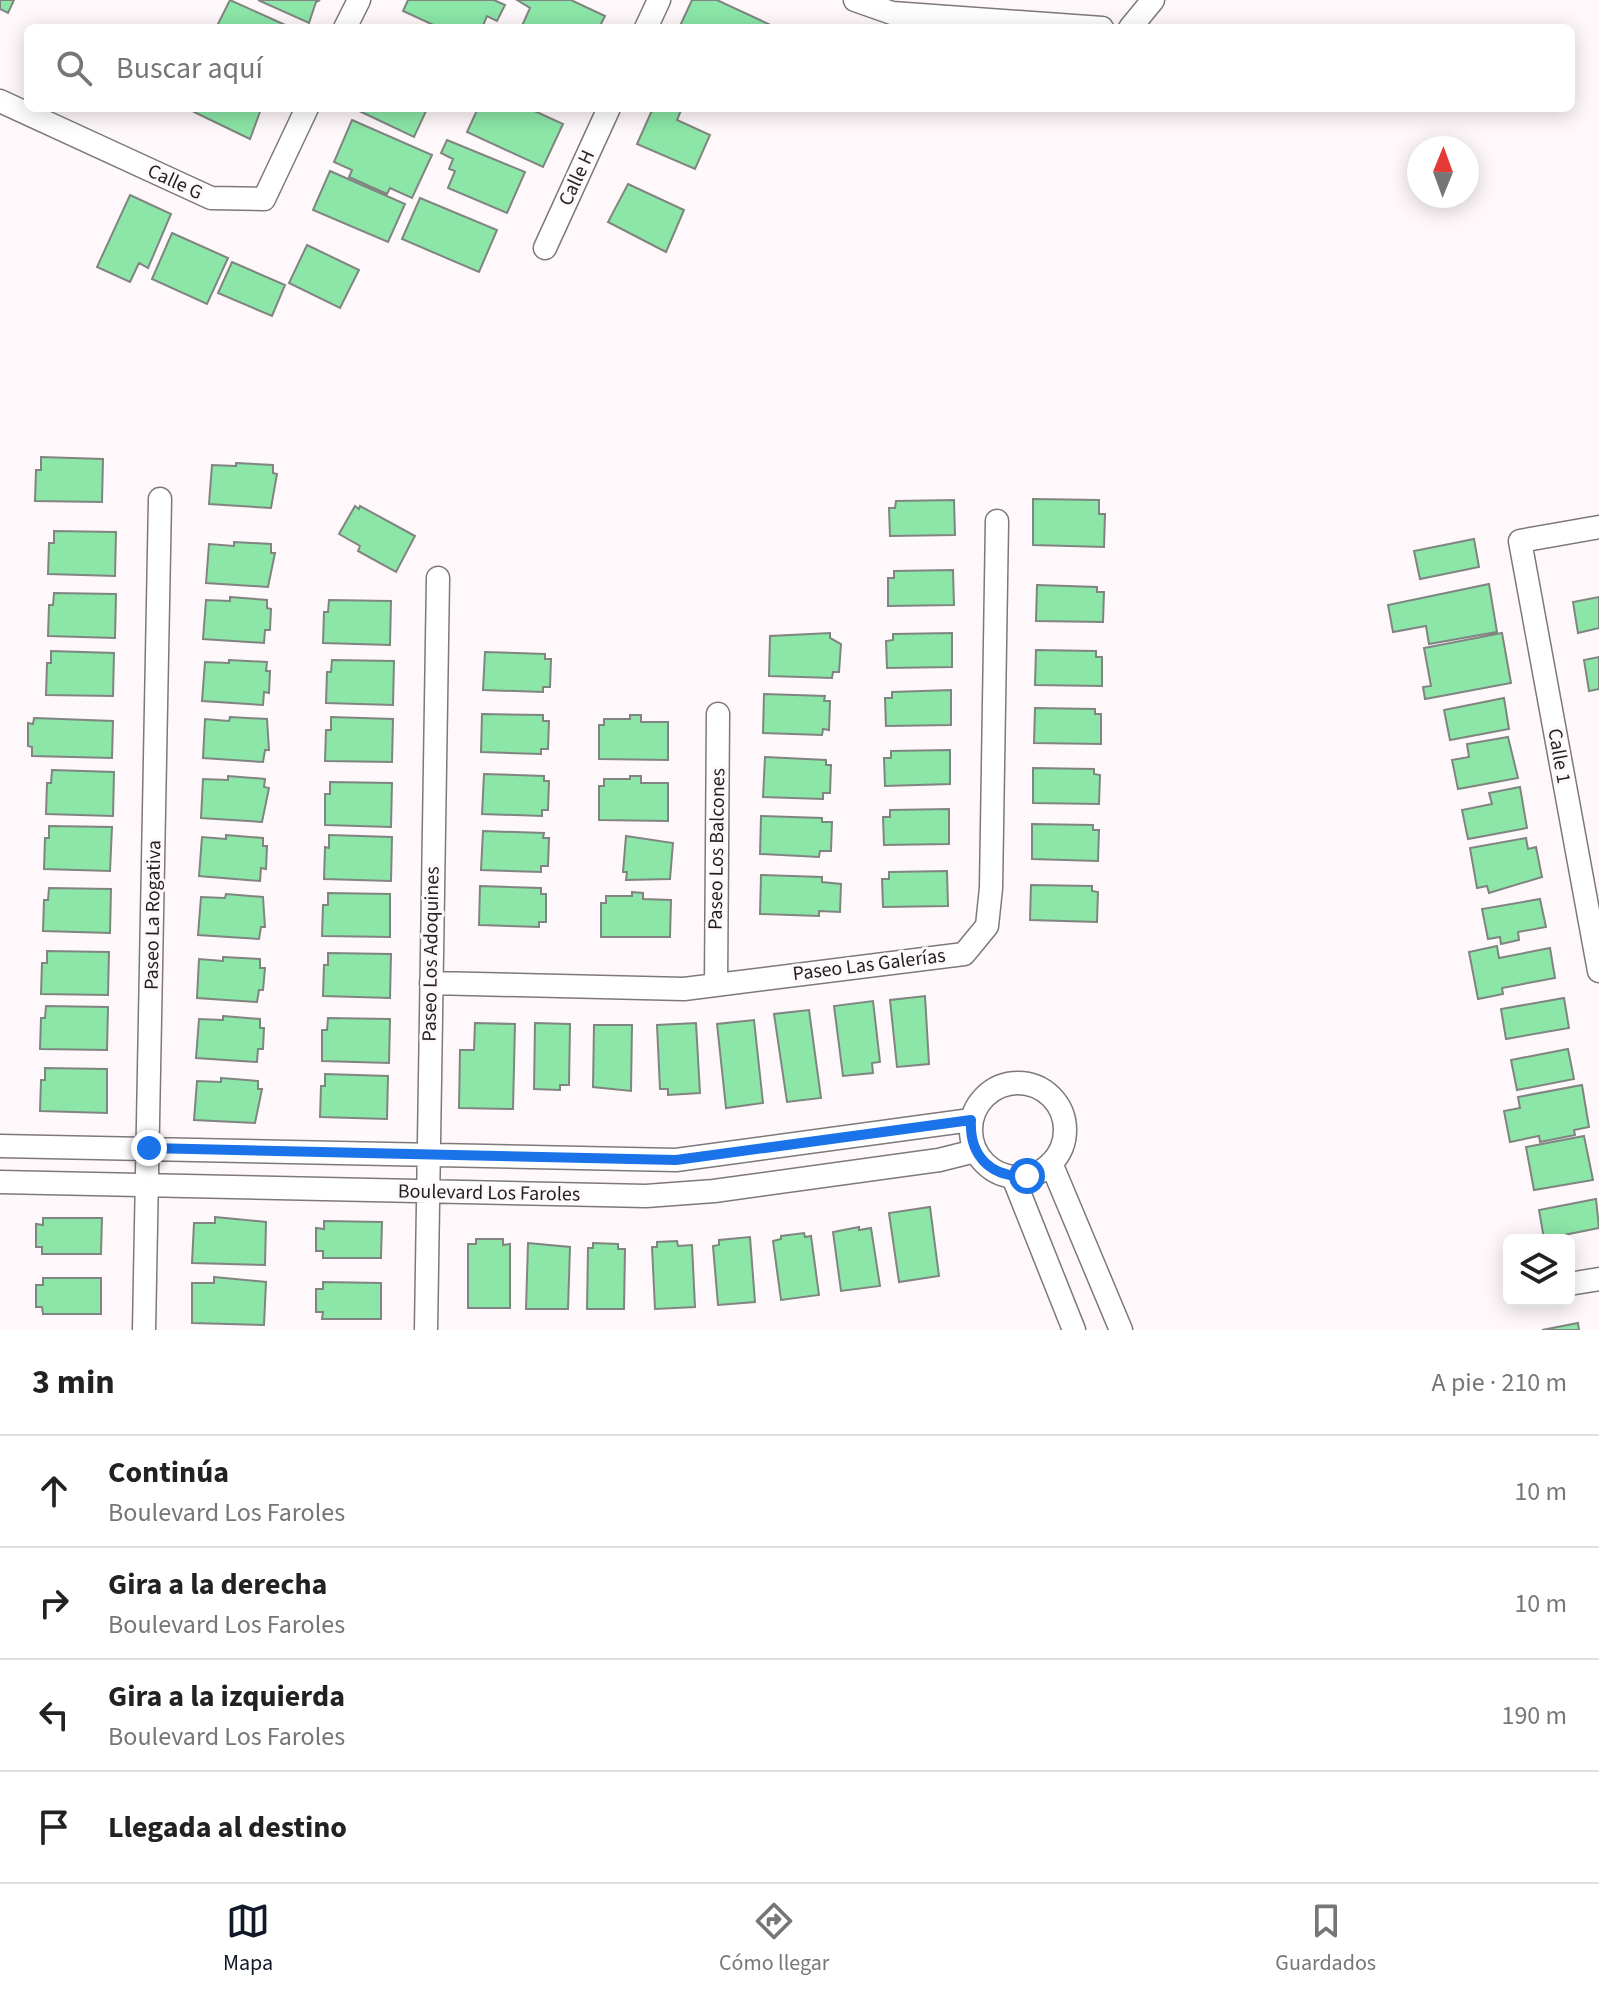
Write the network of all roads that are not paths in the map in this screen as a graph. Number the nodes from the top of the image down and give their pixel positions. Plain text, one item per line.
1 (359, 0) edge
2 (659, 0) edge
3 (855, 0) edge
4 (1153, 0) edge
5 (347, 24) edge
6 (648, 24) edge
7 (1046, 24) edge
8 (1133, 24) edge
9 (0, 101) edge
10 (305, 112) edge
11 (607, 112) edge
12 (545, 248) dead end
13 (160, 499) dead end
14 (997, 521) dead end
15 (1599, 527) edge
16 (438, 578) dead end
17 (718, 714) dead end
18 (1599, 971) edge
19 (431, 983) junction
20 (716, 984) junction
21 (971, 1120) junction
22 (0, 1146) edge
23 (149, 1148) junction
24 (975, 1151) junction
25 (427, 1155) junction
26 (1051, 1163) junction
27 (1013, 1177) junction
28 (0, 1182) edge
29 (146, 1185) junction
30 (428, 1191) junction
31 (1599, 1279) edge
32 (1575, 1283) edge
33 (144, 1330) edge
34 (426, 1330) edge
35 (1074, 1330) edge
36 (1121, 1330) edge

1 - 5 street
2 - 6 street
3 - 7 street
4 - 8 street
9 - 10 street, Calle G
11 - 12 street, Calle H
13 - 23 street, Paseo La Rogativa
14 - 20 street, Paseo Las Galerías
15 - 18 street, Calle 1
16 - 19 street, Paseo Los Adoquines
17 - 20 street, Paseo Los Balcones
19 - 20 street, Paseo Las Galerías
19 - 25 street, Paseo Los Adoquines
21 - 24 street
21 - 25 street, Boulevard Los Faroles
21 - 26 street
22 - 23 street, Boulevard Los Faroles
23 - 25 street, Boulevard Los Faroles
23 - 29 street, Paseo La Rogativa
24 - 27 street
24 - 30 street, Boulevard Los Faroles
25 - 30 street, Paseo Los Adoquines
26 - 27 street
26 - 36 street
27 - 35 street
28 - 29 street, Boulevard Los Faroles
29 - 30 street, Boulevard Los Faroles
29 - 33 street, Paseo La Rogativa
30 - 34 street, Paseo Los Adoquines
31 - 32 street

